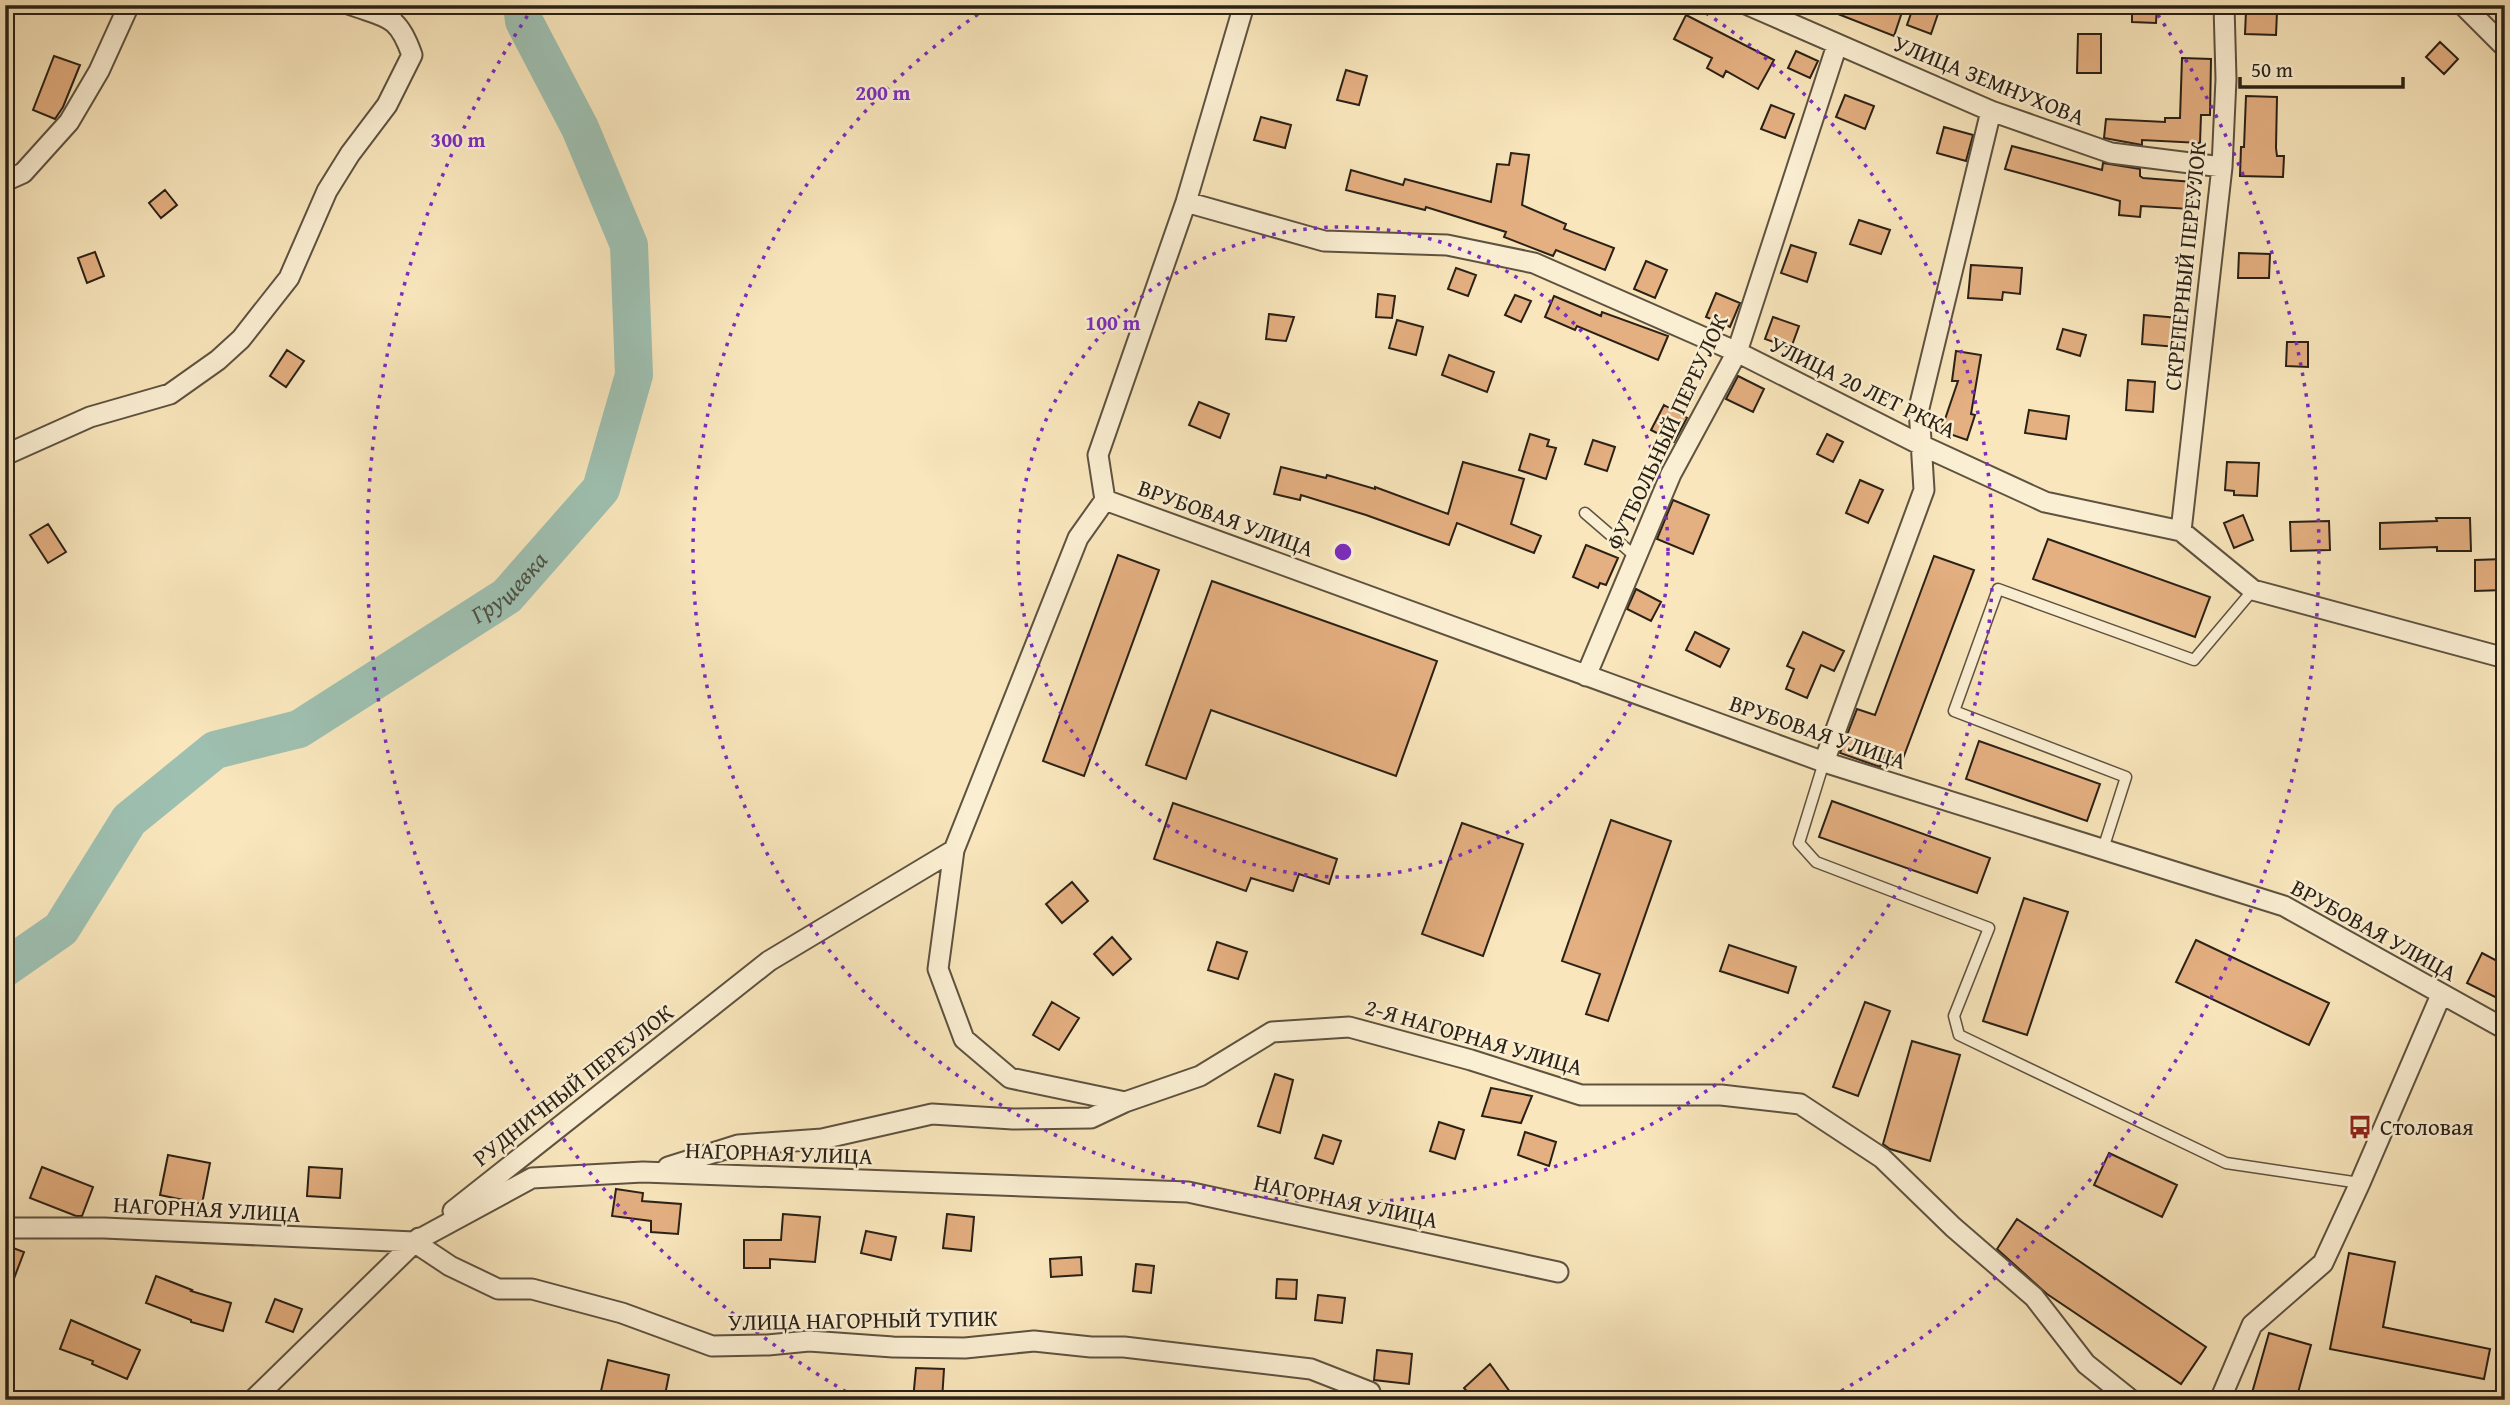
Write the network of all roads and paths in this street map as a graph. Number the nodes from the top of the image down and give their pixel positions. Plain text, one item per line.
1 (129, 5) edge
2 (351, 5) edge
3 (1244, 5) edge
4 (1748, 5) edge
5 (2224, 5) edge
6 (2463, 5) edge
7 (396, 13) edge
8 (1837, 45) junction
9 (2505, 47) edge
10 (1991, 111) junction
11 (2222, 167) junction
12 (5, 181) edge
13 (1186, 202) junction
14 (1737, 352) junction
15 (1923, 446) junction
16 (5, 455) edge
17 (1105, 499) junction
18 (1586, 513) dead end
19 (2181, 531) junction
20 (1636, 557) junction
21 (2253, 590) junction
22 (2505, 658) edge
23 (1586, 676) junction
24 (1824, 762) junction
25 (2103, 849) junction
26 (954, 850) junction
27 (2441, 995) junction
28 (2505, 1029) edge
29 (1125, 1102) junction
30 (643, 1172) junction
31 (2360, 1183) junction
32 (5, 1228) edge
33 (414, 1242) junction
34 (1558, 1272) dead end
35 (1370, 1392) dead end
36 (253, 1400) edge
37 (2131, 1400) edge
38 (2220, 1400) edge

1 - 12 street
2 - 7 street
3 - 13 street
4 - 8 street, УЛИЦА ЗЕМНУХОВА
5 - 11 street, СКРЕПЕРНЫЙ ПЕРЕУЛОК
6 - 9 street
7 - 16 street
8 - 10 street, УЛИЦА ЗЕМНУХОВА
8 - 14 street, ФУТБОЛЬНЫЙ ПЕРЕУЛОК
10 - 11 street, УЛИЦА ЗЕМНУХОВА
10 - 15 street
11 - 19 street, СКРЕПЕРНЫЙ ПЕРЕУЛОК
13 - 14 street, УЛИЦА 20 ЛЕТ РККА
13 - 17 street
14 - 15 street, УЛИЦА 20 ЛЕТ РККА
14 - 20 street, ФУТБОЛЬНЫЙ ПЕРЕУЛОК
15 - 19 street, УЛИЦА 20 ЛЕТ РККА
15 - 24 street
17 - 23 street, ВРУБОВАЯ УЛИЦА
17 - 26 street
18 - 20 lane
19 - 21 street, УЛИЦА 20 ЛЕТ РККА
20 - 23 street, ФУТБОЛЬНЫЙ ПЕРЕУЛОК
21 - 22 street, УЛИЦА 20 ЛЕТ РККА
21 - 25 lane
23 - 24 street, ВРУБОВАЯ УЛИЦА
24 - 25 street, ВРУБОВАЯ УЛИЦА
24 - 31 lane
25 - 27 street, ВРУБОВАЯ УЛИЦА
26 - 29 street
26 - 33 street, РУДНИЧНЫЙ ПЕРЕУЛОК
27 - 28 street, ВРУБОВАЯ УЛИЦА
27 - 31 street
29 - 30 street, 2-Я НАГОРНАЯ УЛИЦА
29 - 37 street, 2-Я НАГОРНАЯ УЛИЦА
30 - 33 street, НАГОРНАЯ УЛИЦА
30 - 34 street, НАГОРНАЯ УЛИЦА
31 - 38 street
32 - 33 street, НАГОРНАЯ УЛИЦА
33 - 35 street, УЛИЦА НАГОРНЫЙ ТУПИК
33 - 36 street, РУДНИЧНЫЙ ПЕРЕУЛОК

